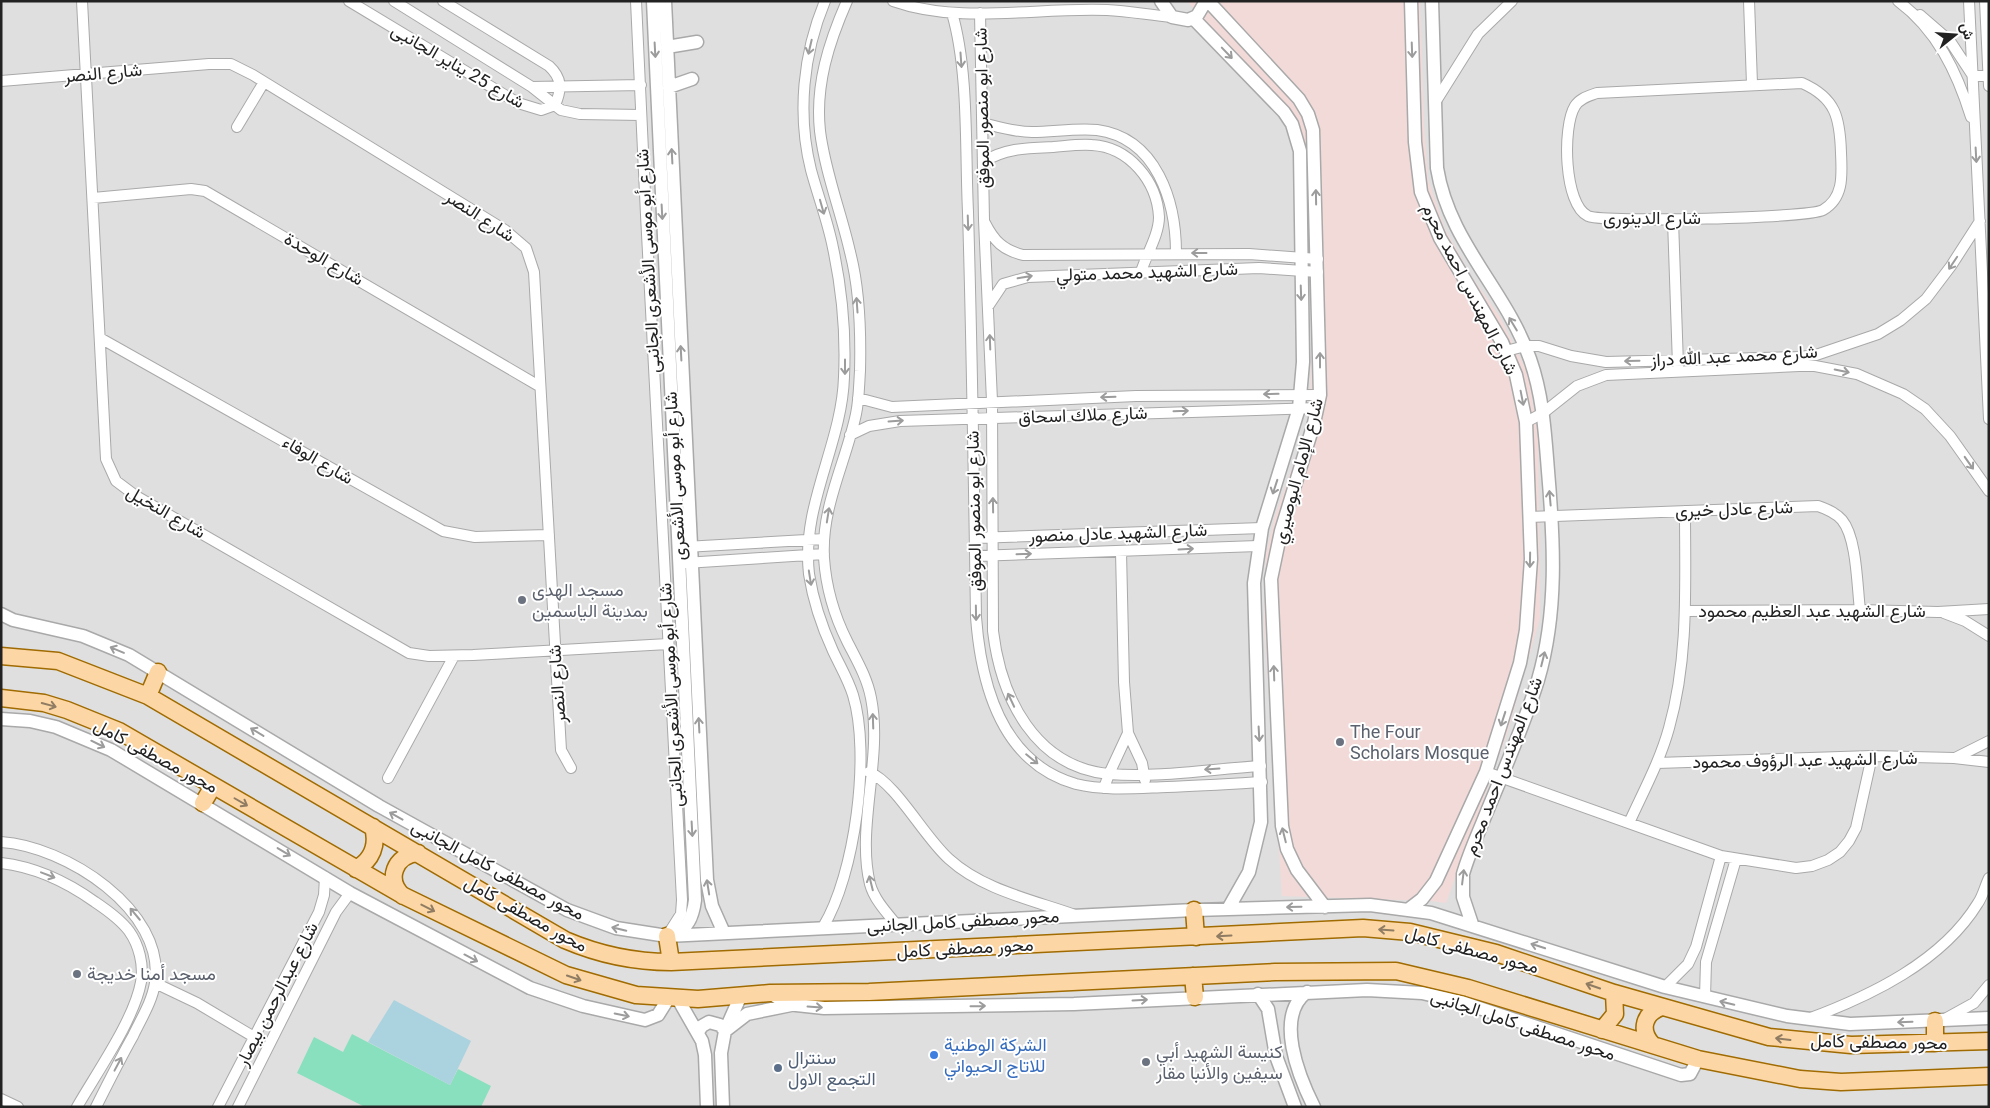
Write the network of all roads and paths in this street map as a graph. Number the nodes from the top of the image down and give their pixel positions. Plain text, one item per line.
1 (82, 1) edge
2 (349, 1) edge
3 (394, 1) edge
4 (443, 1) edge
5 (636, 1) edge
6 (653, 1) edge
7 (665, 1) edge
8 (825, 1) edge
9 (846, 1) edge
10 (892, 1) edge
11 (1162, 1) edge
12 (1207, 1) edge
13 (1411, 1) edge
14 (1432, 1) edge
15 (1512, 1) edge
16 (1749, 1) edge
17 (1969, 1) edge
18 (1985, 1) edge
19 (1902, 4) edge
20 (952, 13) junction
21 (980, 13) junction
22 (1172, 17) junction
23 (1193, 18) junction
24 (697, 42) dead end
25 (667, 47) junction
26 (86, 74) junction
27 (1973, 76) junction
28 (1988, 76) edge
29 (692, 79) dead end
30 (1, 81) edge
31 (264, 82) junction
32 (1752, 84) junction
33 (641, 85) junction
34 (561, 86) junction
35 (1989, 86) edge
36 (532, 87) junction
37 (669, 87) junction
38 (1436, 101) junction
39 (554, 105) junction
40 (641, 115) junction
41 (983, 123) junction
42 (237, 127) dead end
43 (1975, 128) junction
44 (982, 141) junction
45 (965, 142) junction
46 (983, 162) junction
47 (93, 198) junction
48 (984, 220) junction
49 (1673, 220) junction
50 (1980, 222) junction
51 (1176, 253) junction
52 (1146, 254) junction
53 (1301, 257) junction
54 (1318, 266) junction
55 (1300, 271) junction
56 (1141, 272) junction
57 (987, 274) junction
58 (970, 275) junction
59 (1986, 301) edge
60 (989, 305) junction
61 (100, 338) junction
62 (1524, 346) junction
63 (1506, 351) junction
64 (1799, 361) junction
65 (1606, 362) junction
66 (1678, 366) junction
67 (1606, 375) junction
68 (539, 386) junction
69 (1301, 394) junction
70 (1320, 395) junction
71 (858, 398) junction
72 (992, 401) junction
73 (972, 402) junction
74 (1299, 408) junction
75 (1318, 408) junction
76 (1543, 413) junction
77 (992, 418) junction
78 (1989, 418) edge
79 (973, 419) junction
80 (1526, 422) junction
81 (850, 435) junction
82 (1989, 491) edge
83 (1685, 512) junction
84 (1529, 517) junction
85 (1552, 517) junction
86 (1262, 528) junction
87 (549, 535) junction
88 (994, 537) junction
89 (975, 538) junction
90 (824, 539) junction
91 (808, 541) junction
92 (1258, 546) junction
93 (678, 547) junction
94 (691, 547) junction
95 (1120, 552) junction
96 (824, 554) junction
97 (808, 555) junction
98 (975, 556) junction
99 (994, 556) junction
100 (692, 562) junction
101 (679, 563) junction
102 (1989, 608) edge
103 (1860, 610) junction
104 (1685, 612) junction
105 (1938, 612) junction
106 (1, 614) edge
107 (1989, 636) edge
108 (668, 644) junction
109 (554, 650) junction
110 (1, 656) edge
111 (454, 656) junction
112 (158, 672) junction
113 (148, 696) junction
114 (1, 698) edge
115 (1, 719) edge
116 (1128, 733) junction
117 (1989, 741) edge
118 (1872, 756) junction
119 (1954, 758) junction
120 (1989, 762) edge
121 (1657, 763) junction
122 (1261, 766) junction
123 (571, 768) dead end
124 (860, 768) junction
125 (1486, 772) junction
126 (873, 774) junction
127 (1108, 774) junction
128 (1145, 774) junction
129 (1502, 777) junction
130 (388, 778) dead end
131 (1262, 782) junction
132 (213, 786) junction
133 (1104, 788) junction
134 (1146, 788) junction
135 (202, 803) junction
136 (1280, 803) junction
137 (1262, 805) junction
138 (1629, 823) junction
139 (373, 827) junction
140 (1, 842) edge
141 (418, 854) junction
142 (1721, 856) junction
143 (1736, 859) junction
144 (1, 863) edge
145 (356, 869) junction
146 (325, 878) junction
147 (1989, 878) edge
148 (350, 893) junction
149 (404, 896) junction
150 (1325, 906) junction
151 (1228, 909) junction
152 (1409, 909) junction
153 (1194, 910) junction
154 (1076, 915) junction
155 (896, 924) junction
156 (1472, 924) junction
157 (823, 928) junction
158 (724, 933) junction
159 (667, 936) junction
160 (1196, 937) junction
161 (671, 962) junction
162 (1193, 976) junction
163 (155, 983) junction
164 (1989, 985) edge
165 (1665, 987) junction
166 (1307, 992) junction
167 (770, 993) junction
168 (1614, 993) junction
169 (1258, 994) junction
170 (741, 995) junction
171 (1195, 997) junction
172 (1704, 997) junction
173 (673, 999) junction
174 (791, 1004) junction
175 (1662, 1007) junction
176 (131, 1009) junction
177 (144, 1014) junction
178 (1989, 1018) edge
179 (1290, 1019) junction
180 (1806, 1019) junction
181 (1939, 1020) junction
182 (1271, 1022) junction
183 (1602, 1030) junction
184 (725, 1031) junction
185 (698, 1032) junction
186 (254, 1037) junction
187 (1989, 1041) edge
188 (1935, 1043) junction
189 (1652, 1044) junction
190 (1698, 1059) junction
191 (1989, 1076) edge
192 (1, 1099) edge
193 (18, 1107) edge
194 (77, 1107) edge
195 (96, 1107) edge
196 (218, 1107) edge
197 (238, 1107) edge
198 (707, 1107) edge
199 (724, 1107) edge
200 (1295, 1107) edge
201 (1314, 1107) edge

1 - 26 street, شارع النخيل
2 - 39 street, شارع 25 يناير الجانبى
3 - 36 street
4 - 34 street
5 - 33 street, شارع أبو موسى الأشعرى الجانبى
6 -> 93 street, شارع أبو موسى الأشعرى
7 - 25 street, شارع أبو موسى الأشعرى
8 -> 91 street
71 -> 9 street
10 - 20 street
11 - 22 street
12 - 23 street
54 -> 12 street, شارع الإمام البوصيري
13 -> 63 street, شارع المهندس احمد محرم
14 - 38 street, شارع المهندس احمد محرم
15 - 38 street
16 - 32 street
17 - 27 street
18 - 28 street
19 - 27 street
19 - 43 street
20 - 21 street
20 -> 45 street, شارع ابو منصور الموفق
21 - 22 street
21 - 41 street, شارع ابو منصور الموفق
22 - 23 street
23 -> 53 street, شارع الإمام البوصيري
24 - 25 street
25 - 37 street, شارع أبو موسى الأشعرى
26 - 30 street, شارع النصر
26 - 31 street, شارع النصر
26 - 47 street, شارع النخيل
27 - 28 street
27 - 43 street
28 - 35 street
29 - 37 street
31 - 42 street
31 - 68 street, شارع النصر
32 - 49 street, شارع الدينورى
32 - 49 street, شارع الدينورى
33 - 34 street
33 - 40 street, شارع أبو موسى الأشعرى الجانبى
34 - 36 street
34 - 39 street
36 - 39 street
94 -> 37 street, شارع أبو موسى الأشعرى
62 -> 38 street, شارع المهندس احمد محرم
39 - 40 street
40 - 108 street, شارع أبو موسى الأشعرى الجانبى
41 - 44 street, شارع ابو منصور الموفق
41 - 51 street
43 -> 50 street
44 - 45 street
44 - 46 street, شارع ابو منصور الموفق
45 -> 58 street, شارع ابو منصور الموفق
46 - 48 street, شارع ابو منصور الموفق
46 - 52 street
47 - 61 street, شارع النخيل
47 - 68 street, شارع الوحدة
48 - 52 street, شارع الشهيد محمد متولي
48 - 57 street, شارع ابو منصور الموفق
49 - 66 street
50 - 59 street
50 -> 64 street, شارع محمد عبد الله دراز
51 - 52 street, شارع الشهيد محمد متولي
53 -> 51 street, شارع الشهيد محمد متولي
52 - 56 street
53 - 54 street, شارع الشهيد محمد متولي
53 - 55 street, شارع الإمام البوصيري
54 - 55 street, شارع الشهيد محمد متولي
70 -> 54 street, شارع الإمام البوصيري
55 - 56 street, شارع الشهيد محمد متولي
55 -> 69 street, شارع الإمام البوصيري
60 -> 56 street, شارع الشهيد محمد متولي
57 - 58 street
57 - 60 street, شارع ابو منصور الموفق
58 - 73 street, شارع ابو منصور الموفق
59 - 78 street
72 -> 60 street, شارع ابو منصور الموفق
61 - 87 street, شارع الوفاء
61 - 111 street, شارع النخيل
62 - 63 street
62 - 65 street, شارع محمد عبد الله دراز
62 - 76 street, شارع المهندس احمد محرم
63 -> 80 street, شارع المهندس احمد محرم
64 - 66 street, شارع محمد عبد الله دراز
64 -> 82 street, شارع محمد عبد الله دراز
66 -> 65 street, شارع محمد عبد الله دراز
65 - 67 street
66 - 67 street, شارع محمد عبد الله دراز
67 - 76 street, شارع محمد عبد الله دراز
68 - 87 street, شارع النصر
69 - 70 street, شارع ملاك اسحاق
69 -> 72 street, شارع ملاك اسحاق
69 - 74 street, شارع الإمام البوصيري
70 - 75 street, شارع الإمام البوصيري
71 - 73 street, شارع ملاك اسحاق
71 - 81 street
72 - 73 street, شارع ملاك اسحاق
72 - 77 street, شارع ابو منصور الموفق
73 - 79 street, شارع ابو منصور الموفق
74 - 75 street, شارع ملاك اسحاق
77 -> 74 street, شارع ملاك اسحاق
74 -> 86 street, شارع الإمام البوصيري
136 -> 75 street, شارع الإمام البوصيري
76 - 80 street, شارع محمد عبد الله دراز
85 -> 76 street, شارع المهندس احمد محرم
77 - 79 street, شارع ملاك اسحاق
88 -> 77 street, شارع ابو منصور الموفق
81 -> 79 street, شارع ملاك اسحاق
79 - 89 street, شارع ابو منصور الموفق
80 - 84 street, شارع المهندس احمد محرم
90 -> 81 street
83 - 85 street, شارع عادل خيرى
83 - 103 street, شارع عادل خيرى
83 - 104 street
84 - 85 street, شارع عادل خيرى
84 -> 125 street, شارع المهندس احمد محرم
129 -> 85 street, شارع المهندس احمد محرم
86 - 88 street, شارع الشهيد عادل منصور
86 - 92 street, شارع الإمام البوصيري
87 - 109 street, شارع النصر
88 - 89 street, شارع الشهيد عادل منصور
88 - 99 street, شارع ابو منصور الموفق
89 - 98 street, شارع ابو منصور الموفق
90 - 91 street
90 - 96 street
91 - 94 street
91 - 97 street
95 -> 92 street, شارع الشهيد عادل منصور
92 -> 122 street, شارع الإمام البوصيري
93 - 94 street
93 - 101 street, شارع أبو موسى الأشعرى
94 - 100 street, شارع أبو موسى الأشعرى
99 -> 95 street, شارع الشهيد عادل منصور
95 - 116 street
96 - 97 street
126 -> 96 street
97 - 100 street
97 -> 124 street
98 - 99 street, شارع الشهيد عادل منصور
98 -> 133 street, شارع ابو منصور الموفق
127 -> 99 street, شارع ابو منصور الموفق
100 - 101 street
158 -> 100 street, شارع أبو موسى الأشعرى
101 -> 159 street, شارع أبو موسى الأشعرى
102 - 105 street, شارع الشهيد عبد العظيم محمود
103 - 104 street, شارع الشهيد عبد العظيم محمود
103 - 105 street, شارع الشهيد عبد العظيم محمود
104 - 121 street
105 - 107 street, شارع الشهيد عبد العظيم محمود
112 -> 106 street, محور مصطفى كامل الجانبى
108 - 109 street, شارع النخيل
108 - 159 street, شارع أبو موسى الأشعرى الجانبى
109 - 111 street, شارع النخيل
109 - 123 street, شارع النصر
110 - 113 main road, محور مصطفى كامل
111 - 130 street
112 - 113 main road
159 -> 112 street, محور مصطفى كامل الجانبى
113 - 139 main road, محور مصطفى كامل
114 -> 132 main road, محور مصطفى كامل
115 -> 135 street
116 - 127 street
116 - 128 street
117 - 119 street, شارع الشهيد عبد الرؤوف محمود
118 - 119 street, شارع الشهيد عبد الرؤوف محمود
118 - 121 street, شارع الشهيد عبد الرؤوف محمود
118 - 143 street
119 - 120 street, شارع الشهيد عبد الرؤوف محمود
121 - 138 street
122 -> 128 street, شارع ابو منصور الموفق
122 - 131 street, شارع الإمام البوصيري
124 - 126 street
124 - 157 street
125 - 129 street
125 - 152 street, شارع المهندس احمد محرم
126 - 154 street
155 -> 126 street
127 - 128 street, شارع ابو منصور الموفق
127 - 133 street
128 - 134 street
129 - 138 street
156 -> 129 street, شارع المهندس احمد محرم
131 - 134 street, شارع ابو منصور الموفق
131 - 137 street, شارع الإمام البوصيري
132 - 135 main road
132 -> 145 main road, محور مصطفى كامل
133 - 134 street, شارع ابو منصور الموفق
135 -> 146 street
136 - 137 street
150 -> 136 street, شارع الإمام البوصيري
137 - 151 street, شارع الإمام البوصيري
138 - 142 street
139 - 141 main road, محور مصطفى كامل
139 - 145 main road
163 -> 140 street
141 - 149 main road
141 - 161 main road, محور مصطفى كامل
142 - 143 street
142 - 165 street
143 - 172 street
144 -> 176 street
145 - 149 main road, محور مصطفى كامل
146 - 148 street
146 - 186 street, شارع عبدالرحمن بيصار
147 - 180 street
148 -> 173 street
148 - 197 street, شارع عبدالرحمن بيصار
149 -> 173 main road, محور مصطفى كامل
150 -> 151 street, محور مصطفى كامل الجانبى
150 - 152 street, محور مصطفى كامل الجانبى
151 - 153 street, محور مصطفى كامل الجانبى
152 - 156 street, محور مصطفى كامل الجانبى
153 - 154 street, محور مصطفى كامل الجانبى
153 - 160 main road
154 - 155 street, محور مصطفى كامل الجانبى
155 - 157 street, محور مصطفى كامل الجانبى
165 -> 156 street, محور مصطفى كامل الجانبى
157 - 158 street, محور مصطفى كامل الجانبى
158 - 159 street, محور مصطفى كامل الجانبى
159 - 161 main road
160 - 161 main road, محور مصطفى كامل
168 -> 160 main road, محور مصطفى كامل
162 - 167 main road, محور مصطفى كامل
162 - 171 main road
162 - 183 main road, محور مصطفى كامل
163 - 177 street
163 - 186 street
164 - 181 street
165 - 172 street, محور مصطفى كامل الجانبى
166 - 169 street, محور مصطفى كامل الجانبى
166 - 179 street
166 - 190 street, محور مصطفى كامل الجانبى
167 - 170 main road, محور مصطفى كامل
167 - 174 street, محور مصطفى كامل الجانبى
168 - 175 main road, محور مصطفى كامل
168 - 183 main road
169 - 171 street, محور مصطفى كامل الجانبى
169 - 182 street
170 - 173 main road, محور مصطفى كامل
170 - 184 street
174 -> 171 street, محور مصطفى كامل الجانبى
180 -> 172 street, محور مصطفى كامل الجانبى
173 - 185 street
174 - 184 street
188 -> 175 main road, محور مصطفى كامل
175 - 189 main road
176 - 177 street
176 - 194 street
195 -> 177 street
178 - 181 street, محور مصطفى كامل الجانبى
179 - 182 street
179 - 201 street
181 -> 180 street, محور مصطفى كامل الجانبى
181 - 188 main road
182 - 200 street
183 - 189 main road, محور مصطفى كامل
184 - 185 street
184 - 199 street
185 - 198 street
186 - 196 street, شارع عبدالرحمن بيصار
187 - 188 main road, محور مصطفى كامل
189 - 190 main road, محور مصطفى كامل
190 - 191 main road, محور مصطفى كامل
192 - 193 street

